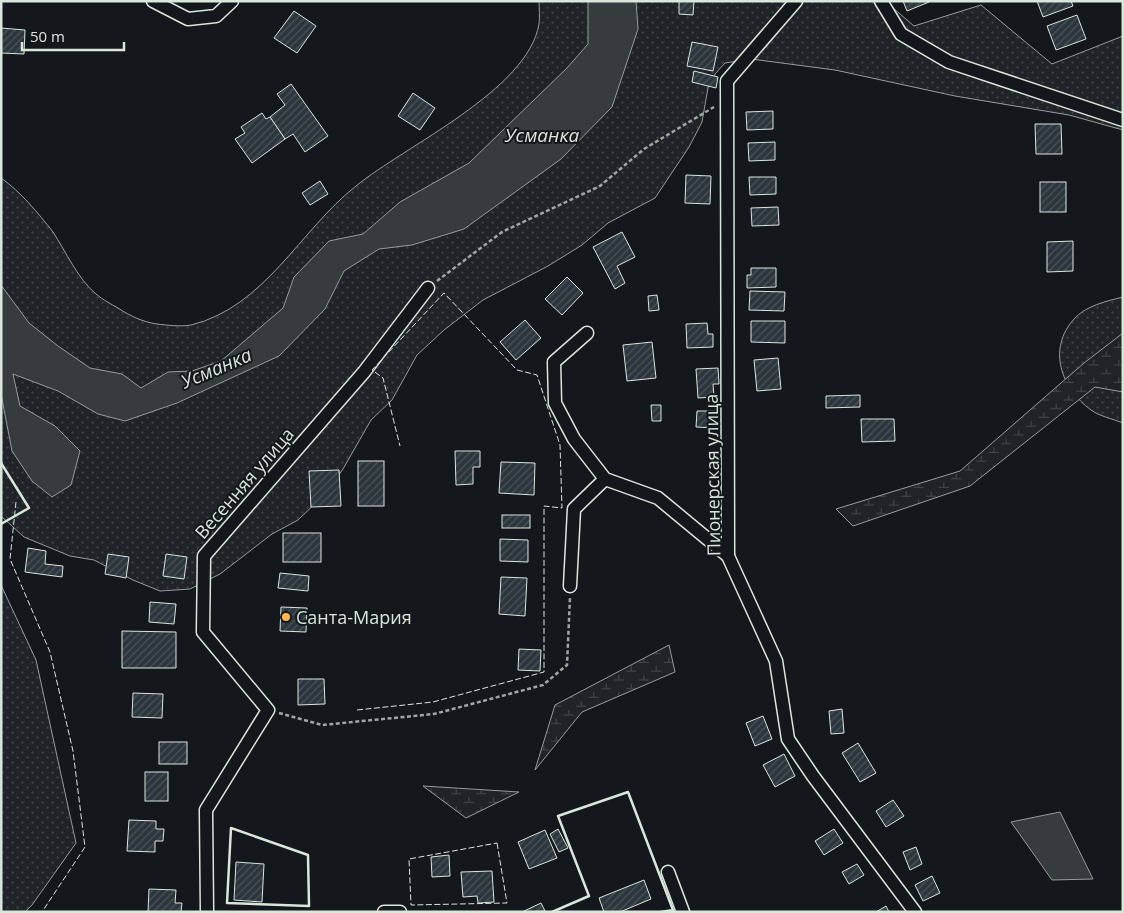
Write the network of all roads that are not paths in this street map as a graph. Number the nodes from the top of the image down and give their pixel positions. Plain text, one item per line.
1 (152, 1) edge
2 (232, 1) edge
3 (881, 1) edge
4 (794, 5) edge
5 (1123, 120) edge
6 (428, 288) road end
7 (587, 333) dead end
8 (605, 479) junction
9 (728, 556) junction
10 (570, 586) road end
11 (668, 872) dead end
12 (207, 912) edge
13 (384, 912) edge
14 (400, 912) edge
15 (683, 912) edge
16 (915, 912) edge

1 - 2 street
3 - 5 street
4 - 9 street, Пионерская улица
6 - 12 street, Весенняя улица
7 - 8 street
8 - 9 street
8 - 10 street
9 - 16 street, Пионерская улица
11 - 15 street
13 - 14 street

